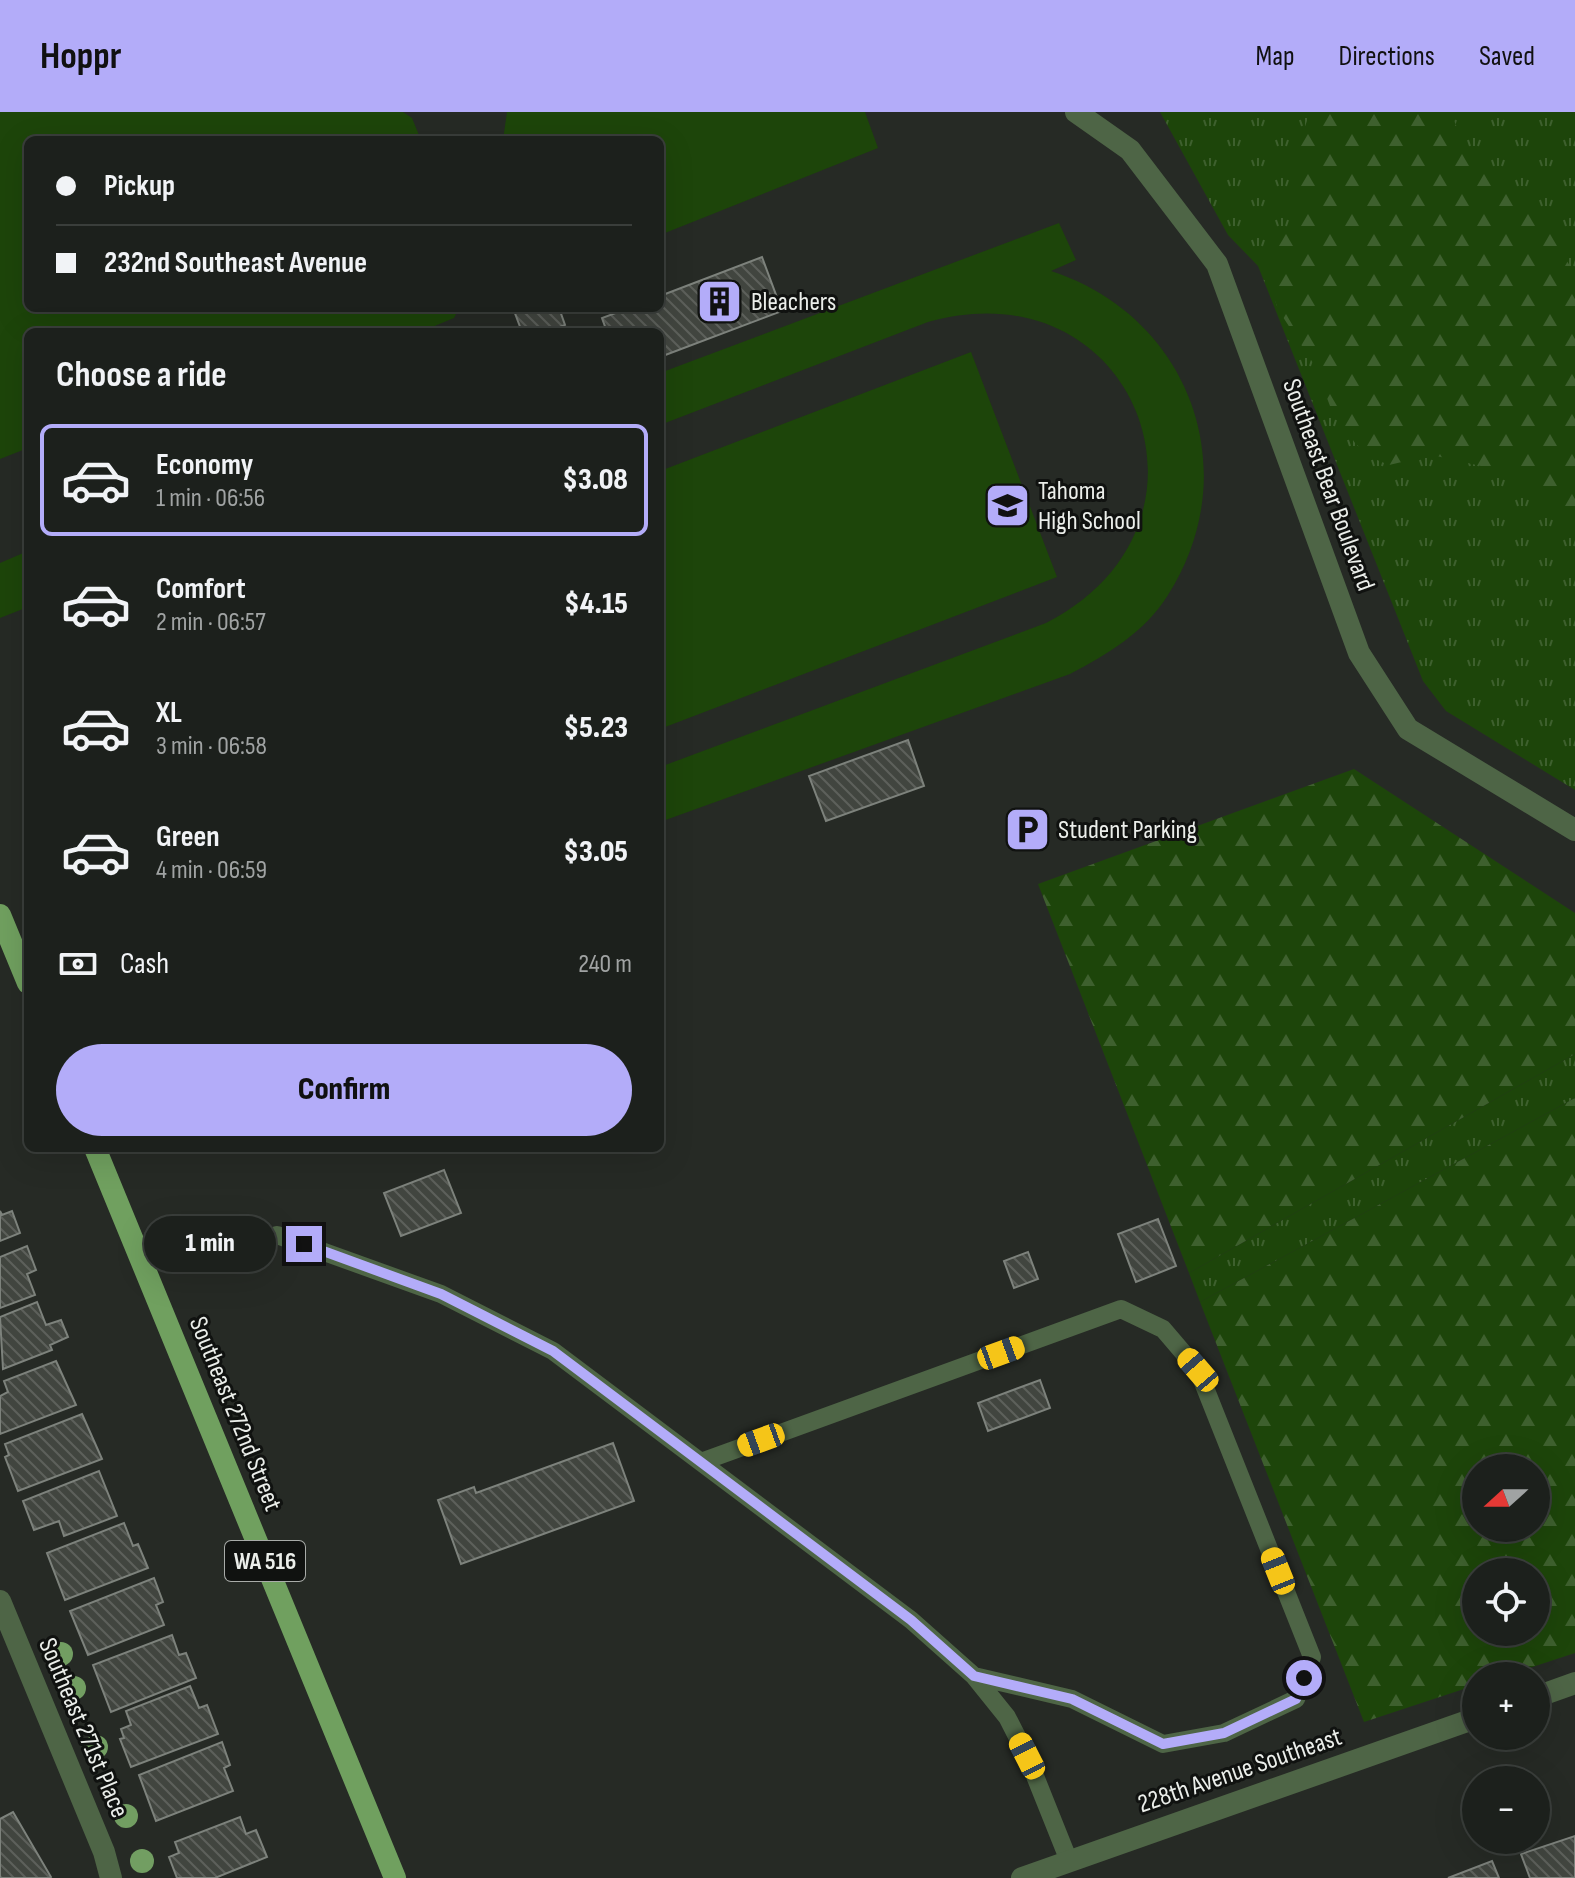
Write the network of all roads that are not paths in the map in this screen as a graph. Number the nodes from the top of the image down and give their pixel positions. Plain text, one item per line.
1 (1076, 112) edge
2 (1575, 830) edge
3 (0, 915) edge
4 (24, 973) edge
5 (97, 1152) edge
6 (277, 1235) dead end
7 (701, 1462) junction
8 (0, 1601) edge
9 (974, 1676) junction
10 (1575, 1683) edge
11 (1550, 1692) edge
12 (1462, 1723) edge
13 (1069, 1861) junction
14 (111, 1878) edge
15 (395, 1878) edge
16 (1022, 1878) edge

1 - 2 street, Southeast Bear Boulevard
3 - 4 main road
5 - 15 main road, Southeast 272nd Street / WA 516
6 - 7 lane
7 - 9 lane
7 - 9 lane
8 - 14 street, Southeast 271st Place
9 - 13 lane
10 - 11 street
12 - 13 street, 228th Avenue Southeast
13 - 16 street, 228th Avenue Southeast

